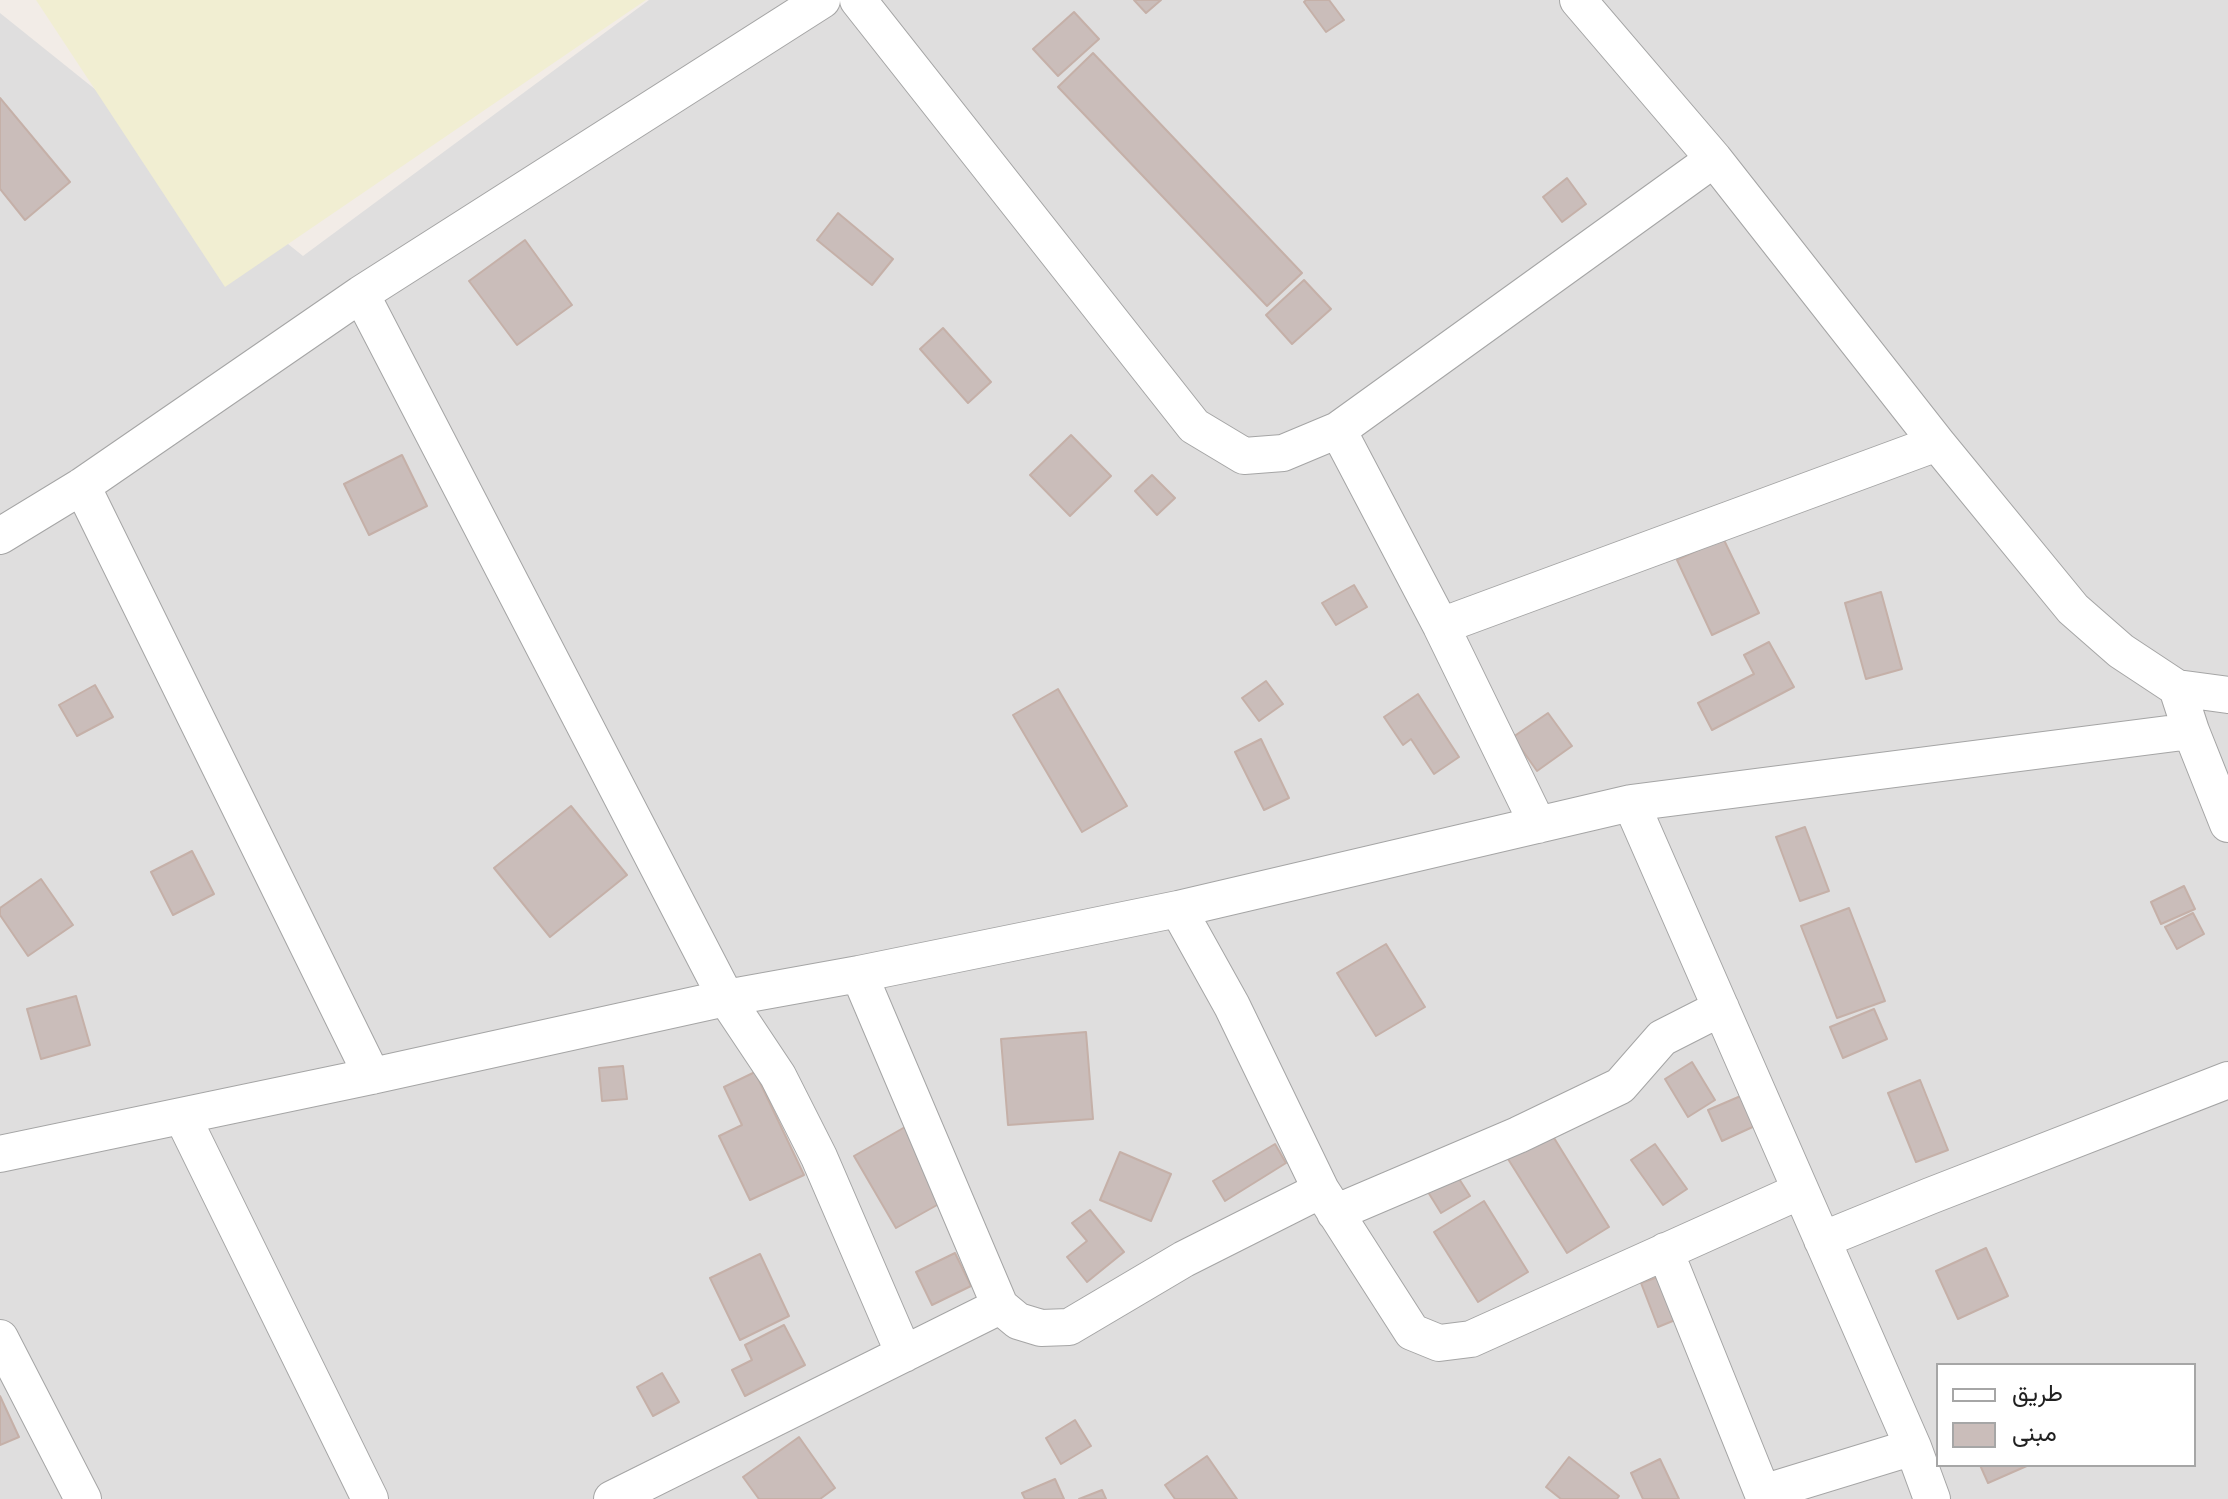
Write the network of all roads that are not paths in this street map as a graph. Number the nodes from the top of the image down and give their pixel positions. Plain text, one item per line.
1 (822, 0) edge
2 (858, 0) edge
3 (1578, 0) edge
4 (1714, 159) junction
5 (361, 294) junction
6 (1338, 430) junction
7 (1937, 443) junction
8 (82, 486) junction
9 (0, 536) edge
10 (1441, 626) junction
11 (2177, 688) junction
12 (2228, 695) edge
13 (2191, 731) junction
14 (1631, 803) junction
15 (2228, 824) edge
16 (1538, 825) junction
17 (1178, 909) junction
18 (859, 974) junction
19 (726, 998) junction
20 (1721, 1008) junction
21 (372, 1076) junction
22 (2228, 1080) edge
23 (182, 1116) junction
24 (0, 1154) edge
25 (1800, 1191) junction
26 (1328, 1201) junction
27 (1822, 1240) junction
28 (1665, 1251) junction
29 (1000, 1306) junction
30 (0, 1338) edge
31 (904, 1354) junction
32 (1913, 1447) junction
33 (1764, 1496) edge
34 (83, 1499) edge
35 (370, 1499) edge
36 (612, 1499) edge
37 (1932, 1499) edge

1 - 5 street
2 - 6 street
3 - 4 street
4 - 6 street
4 - 7 street
5 - 8 street
5 - 19 street
6 - 10 street
7 - 10 street
7 - 11 street
8 - 9 street
8 - 21 street
10 - 16 street
11 - 12 street
11 - 13 street
13 - 14 street
13 - 15 street
14 - 16 street
14 - 20 street
16 - 17 street
17 - 18 street
17 - 26 street
18 - 19 street
18 - 29 street
19 - 21 street
19 - 31 street
20 - 25 street
20 - 26 street
21 - 23 street
22 - 27 street
23 - 24 street
23 - 35 street
25 - 27 street
25 - 28 street
26 - 28 street
26 - 29 street
27 - 32 street
28 - 33 street
29 - 31 street
30 - 34 street
31 - 36 street
32 - 33 street
32 - 37 street

